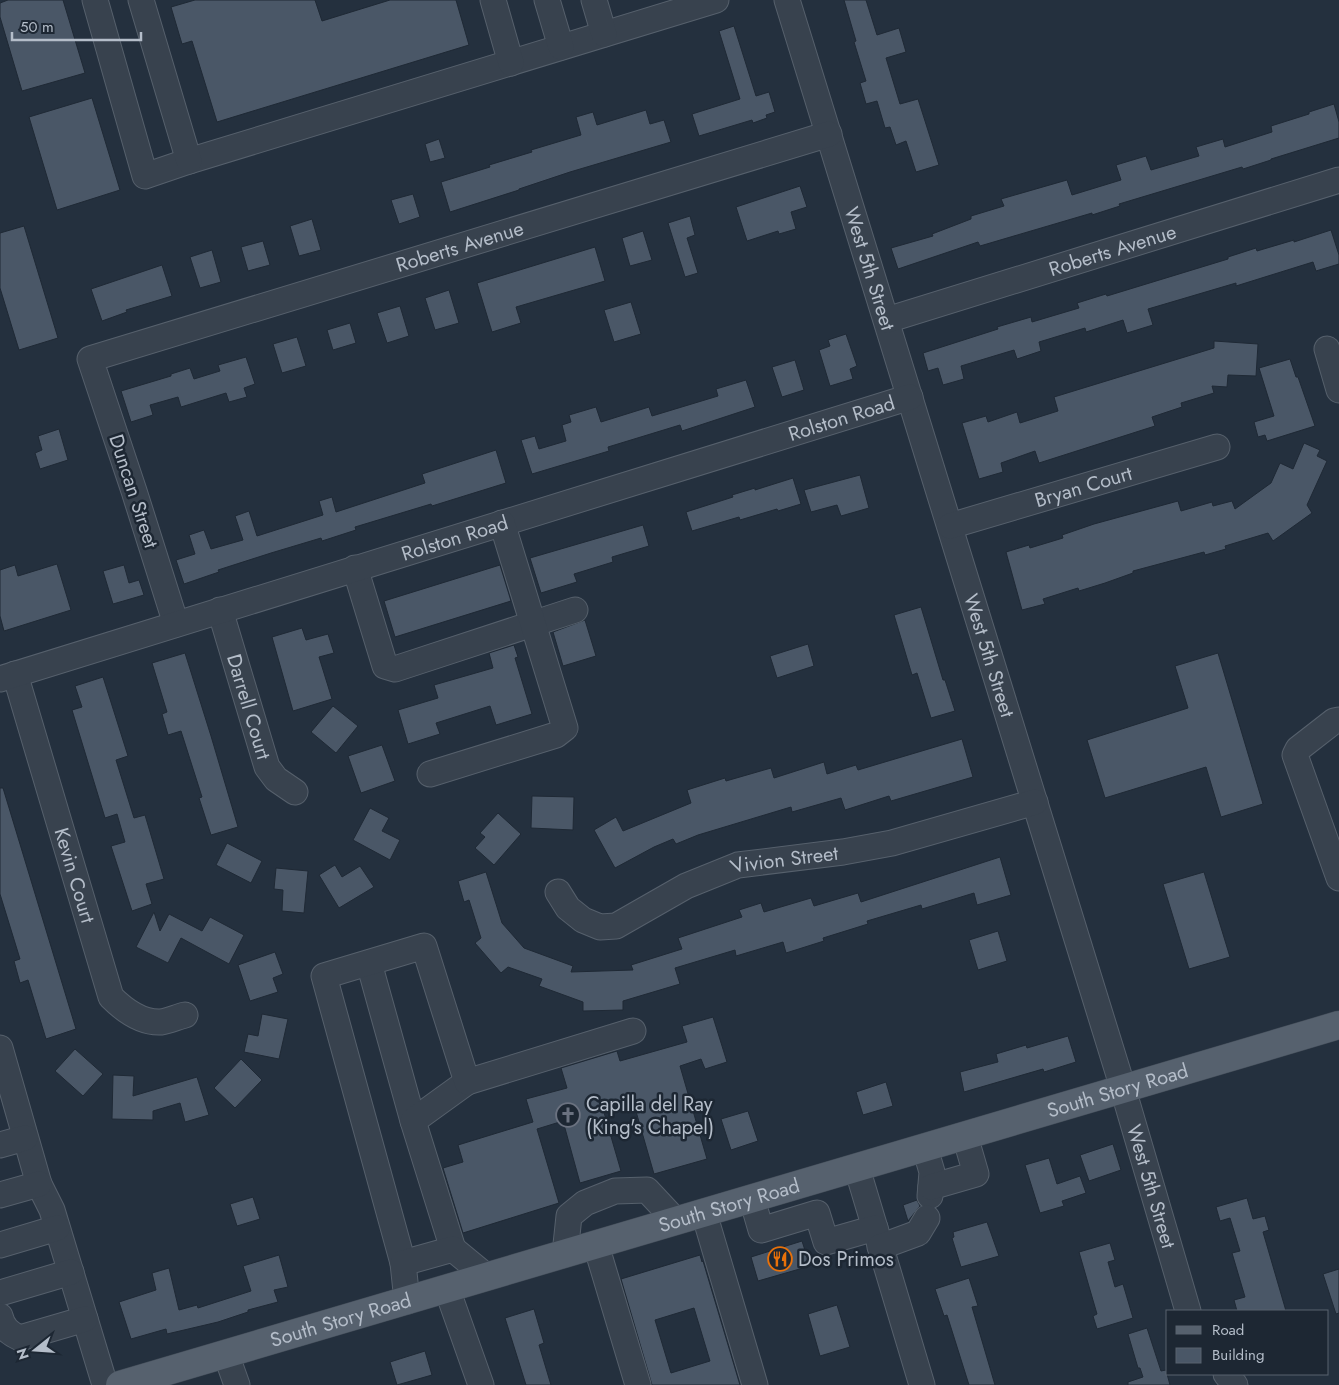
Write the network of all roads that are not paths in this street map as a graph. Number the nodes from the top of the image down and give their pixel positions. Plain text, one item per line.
1 (95, 0) edge
2 (141, 0) edge
3 (493, 0) edge
4 (547, 0) edge
5 (594, 0) edge
6 (716, 0) edge
7 (787, 0) edge
8 (604, 34) junction
9 (561, 47) junction
10 (511, 63) junction
11 (829, 134) junction
12 (189, 161) junction
13 (1339, 180) edge
14 (887, 320) junction
15 (1326, 349) dead end
16 (90, 359) joint
17 (1339, 390) edge
18 (910, 397) junction
19 (1217, 447) dead end
20 (502, 523) junction
21 (950, 526) junction
22 (356, 568) junction
23 (220, 610) junction
24 (575, 610) dead end
25 (176, 624) junction
26 (534, 624) junction
27 (7, 676) edge
28 (1339, 720) edge
29 (430, 774) dead end
30 (295, 792) dead end
31 (1035, 802) junction
32 (1339, 878) edge
33 (558, 892) dead end
34 (369, 963) junction
35 (185, 1015) dead end
36 (1339, 1025) edge
37 (633, 1031) dead end
38 (0, 1048) edge
39 (467, 1082) junction
40 (1124, 1090) junction
41 (7, 1097) edge
42 (413, 1121) junction
43 (965, 1136) junction
44 (25, 1138) junction
45 (0, 1146) edge
46 (925, 1148) junction
47 (857, 1168) junction
48 (809, 1182) junction
49 (39, 1184) junction
50 (0, 1195) edge
51 (752, 1199) junction
52 (929, 1200) junction
53 (704, 1213) junction
54 (817, 1213) junction
55 (676, 1221) junction
56 (57, 1228) junction
57 (877, 1237) junction
58 (0, 1245) edge
59 (596, 1245) junction
60 (453, 1249) junction
61 (564, 1254) junction
62 (403, 1263) junction
63 (71, 1272) junction
64 (487, 1277) junction
65 (447, 1289) junction
66 (0, 1293) edge
67 (407, 1301) junction
68 (1188, 1310) edge
69 (0, 1316) edge
70 (85, 1318) junction
71 (226, 1354) junction
72 (1227, 1375) edge
73 (105, 1385) edge
74 (120, 1385) edge
75 (237, 1385) edge
76 (481, 1385) edge
77 (638, 1385) edge
78 (755, 1385) edge
79 (922, 1385) edge
80 (1235, 1385) edge

1 - 12 street
2 - 12 street
3 - 10 street
4 - 9 street
5 - 8 street
6 - 8 street
7 - 11 street, West 5th Street
8 - 9 street
9 - 10 street
10 - 12 street
11 - 14 street, West 5th Street
11 - 16 street, Roberts Avenue
13 - 14 street, Roberts Avenue
14 - 18 street, West 5th Street
15 - 17 street
16 - 25 street, Duncan Street
18 - 20 street, Rolston Road
18 - 21 street, West 5th Street
19 - 21 street, Bryan Court
20 - 22 street, Rolston Road
20 - 26 street
21 - 31 street, West 5th Street
22 - 23 street, Rolston Road
22 - 26 street
23 - 25 street, Rolston Road
23 - 30 street, Darrell Court
24 - 26 street
25 - 27 street, Rolston Road
26 - 29 street
27 - 35 street, Kevin Court
28 - 32 street
31 - 33 street, Vivion Street
31 - 40 street, West 5th Street
34 - 39 street
34 - 42 street
34 - 62 street
36 - 40 main road, South Story Road
37 - 39 street
38 - 41 street
39 - 42 street
40 - 43 main road, South Story Road
40 - 68 street, West 5th Street
41 - 44 street
42 - 60 street
43 - 46 main road, South Story Road
43 - 52 street
44 - 45 street
44 - 49 street
46 - 47 main road, South Story Road
46 - 52 street
47 - 48 main road, South Story Road
47 - 57 street
48 - 51 main road, South Story Road
48 - 54 street
49 - 50 street
49 - 56 street
51 - 53 main road, South Story Road
51 - 54 street
52 - 57 street
53 - 55 main road, South Story Road
53 - 78 street
54 - 57 street
55 - 59 main road, South Story Road
55 - 61 street
56 - 58 street
56 - 63 street
57 - 79 street
59 - 61 main road, South Story Road
59 - 77 street
60 - 62 street
60 - 64 street
61 - 64 main road, South Story Road
62 - 67 street
63 - 66 street
63 - 70 street
64 - 65 main road, South Story Road
65 - 67 main road, South Story Road
65 - 76 street
67 - 71 main road, South Story Road
69 - 70 street
70 - 73 street
71 - 74 main road, South Story Road
71 - 75 street
72 - 80 street

